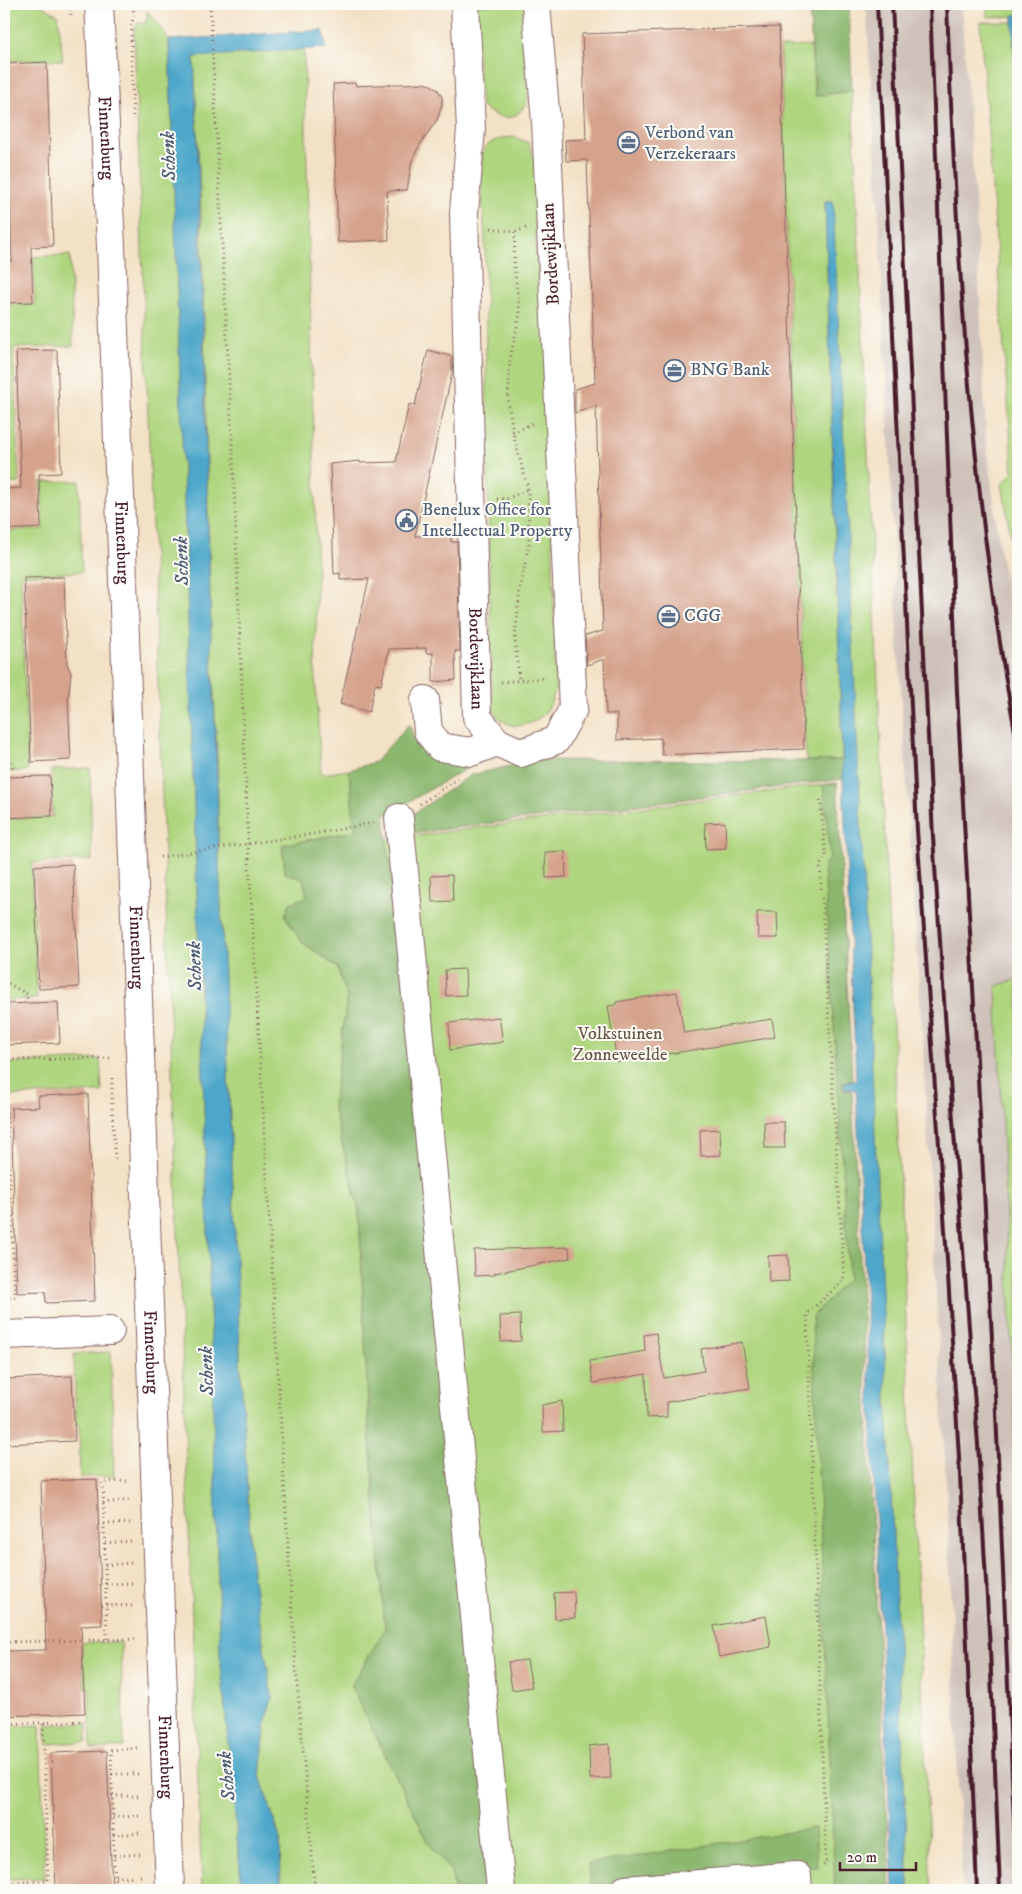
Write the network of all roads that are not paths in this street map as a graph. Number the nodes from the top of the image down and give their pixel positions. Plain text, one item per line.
1 (99, 4) edge
2 (465, 4) edge
3 (536, 4) edge
4 (425, 700) dead end
5 (497, 742) junction
6 (399, 818) dead end
7 (110, 1331) dead end
8 (4, 1335) edge
9 (797, 1883) edge
10 (735, 1886) edge
11 (170, 1890) edge
12 (501, 1890) edge
13 (625, 1890) edge

1 - 11 street, Finnenburg
2 - 5 street, Bordewijklaan
3 - 5 street, Bordewijklaan
4 - 5 street
6 - 12 street
7 - 8 street
9 - 10 street
10 - 13 street

